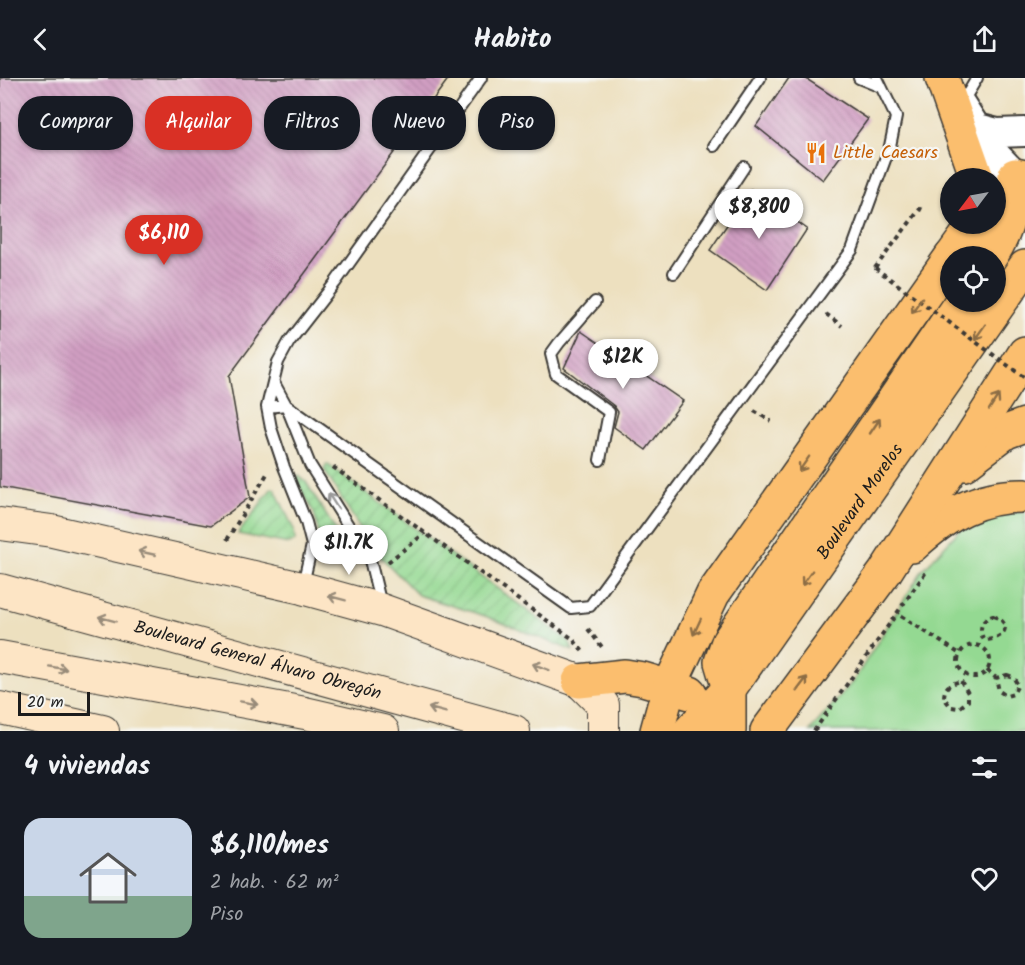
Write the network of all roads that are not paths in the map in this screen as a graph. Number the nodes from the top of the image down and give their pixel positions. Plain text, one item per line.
1 (481, 78) edge
2 (760, 78) edge
3 (859, 78) edge
4 (944, 78) edge
5 (977, 78) edge
6 (879, 82) edge
7 (968, 116) junction
8 (1025, 132) edge
9 (714, 146) dead end
10 (744, 167) dead end
11 (973, 168) edge
12 (1015, 178) edge
13 (991, 235) edge
14 (971, 246) edge
15 (674, 273) dead end
16 (940, 273) edge
17 (1023, 276) edge
18 (595, 302) dead end
19 (954, 312) edge
20 (1025, 353) edge
21 (274, 382) junction
22 (286, 405) junction
23 (267, 406) junction
24 (1025, 425) edge
25 (600, 460) dead end
26 (939, 488) junction
27 (1025, 496) edge
28 (0, 524) edge
29 (885, 572) junction
30 (302, 588) junction
31 (0, 590) edge
32 (382, 610) junction
33 (0, 657) edge
34 (582, 669) junction
35 (669, 687) junction
36 (729, 689) junction
37 (0, 708) edge
38 (103, 731) edge
39 (383, 731) edge
40 (514, 731) edge
41 (603, 731) edge
42 (657, 731) edge
43 (690, 731) edge
44 (729, 731) edge
45 (767, 731) edge

1 - 21 lane
2 - 9 lane
3 - 6 lane
4 - 7 street
4 - 11 main road
5 - 7 lane
6 - 22 lane
7 - 8 street
7 - 12 street
10 - 15 lane
12 - 13 main road
13 - 14 main road
13 - 17 main road
16 -> 35 main road
17 -> 36 main road, Boulevard Morelos
18 - 25 lane
36 -> 19 main road
26 -> 20 main road
21 - 22 lane
21 - 23 lane
22 - 23 lane
32 -> 22 lane
23 - 30 lane
24 - 26 main road
26 - 29 main road
27 - 29 main road
30 -> 28 main road
45 -> 29 main road
32 -> 30 main road
40 -> 31 main road, Boulevard General Álvaro Obregón
34 -> 32 main road
33 -> 39 main road, Boulevard General Álvaro Obregón
34 - 35 main road
34 - 41 main road
35 - 36 main road
35 - 42 main road
36 - 43 main road, Boulevard Morelos
36 - 44 main road
37 - 38 main road

